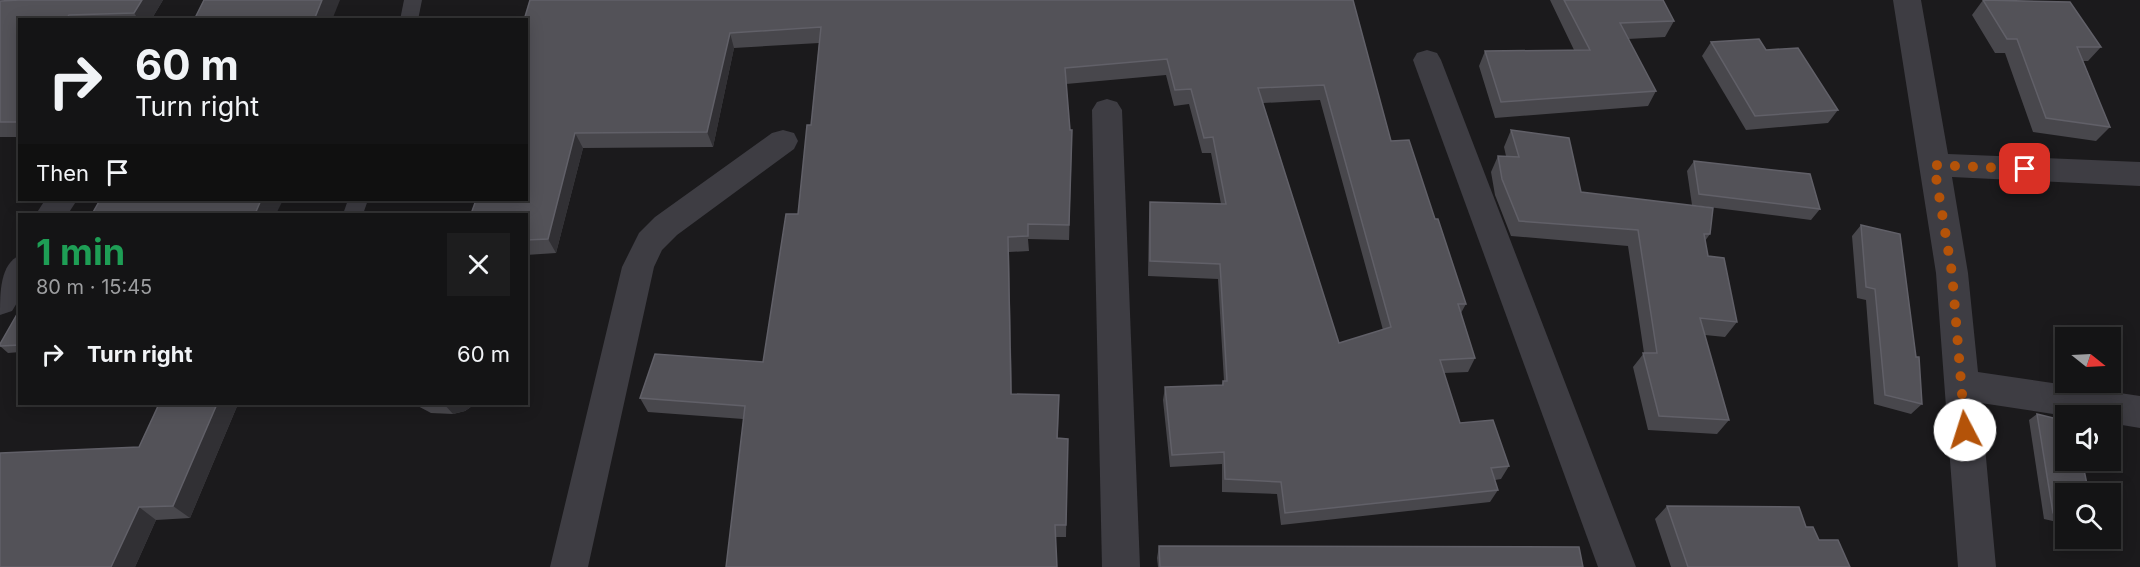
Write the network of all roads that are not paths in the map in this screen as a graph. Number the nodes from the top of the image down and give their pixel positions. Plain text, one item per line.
1 (413, 0) edge
2 (1908, 0) edge
3 (409, 18) edge
4 (1427, 60) dead end
5 (1107, 110) dead end
6 (783, 141) dead end
7 (1934, 165) junction
8 (2140, 174) edge
9 (18, 271) edge
10 (0, 300) edge
11 (1961, 385) junction
12 (2140, 412) edge
13 (569, 567) edge
14 (1121, 567) edge
15 (1617, 567) edge
16 (1977, 567) edge

1 - 3 lane
2 - 7 street
4 - 15 street
5 - 14 street
6 - 13 street
7 - 8 street
7 - 11 street
9 - 10 street
11 - 12 street
11 - 16 street

